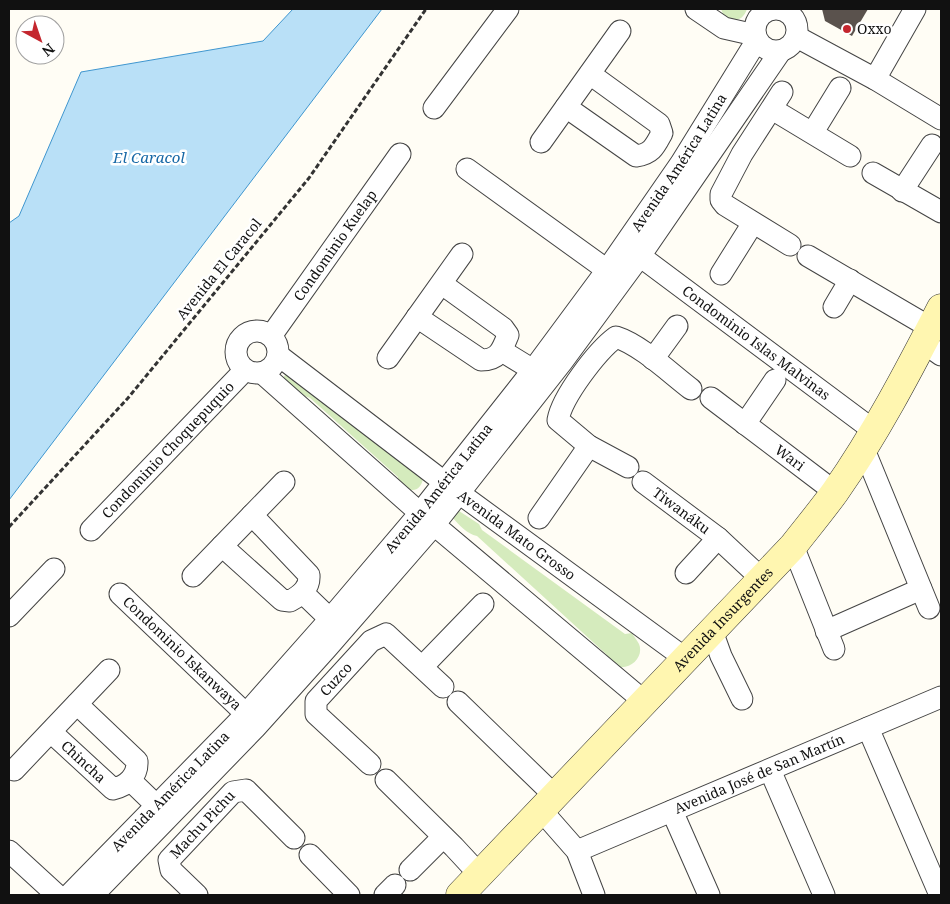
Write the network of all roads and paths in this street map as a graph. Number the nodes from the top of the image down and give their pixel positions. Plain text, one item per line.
1 (426, 9) edge
2 (508, 9) edge
3 (696, 9) edge
4 (915, 9) edge
5 (783, 15) edge
6 (620, 31) dead end
7 (756, 38) junction
8 (780, 52) junction
9 (590, 74) junction
10 (875, 79) junction
11 (840, 88) dead end
12 (434, 108) dead end
13 (566, 108) junction
14 (941, 119) edge
15 (813, 132) junction
16 (721, 138) junction
17 (541, 142) dead end
18 (656, 145) junction
19 (932, 145) dead end
20 (400, 154) dead end
21 (742, 154) junction
22 (850, 156) dead end
23 (681, 163) junction
24 (467, 169) dead end
25 (873, 173) dead end
26 (902, 191) junction
27 (941, 212) edge
28 (753, 223) junction
29 (790, 245) dead end
30 (462, 254) dead end
31 (640, 256) junction
32 (808, 256) dead end
33 (607, 270) junction
34 (721, 274) dead end
35 (850, 280) junction
36 (442, 284) junction
37 (834, 307) dead end
38 (417, 317) junction
39 (677, 326) dead end
40 (937, 340) edge
41 (274, 345) junction
42 (502, 351) junction
43 (388, 358) dead end
44 (653, 359) junction
45 (571, 368) junction
46 (532, 370) junction
47 (254, 371) junction
48 (775, 380) dead end
49 (691, 389) dead end
50 (711, 398) dead end
51 (745, 424) junction
52 (868, 439) junction
53 (589, 446) junction
54 (628, 467) dead end
55 (284, 482) dead end
56 (643, 482) dead end
57 (451, 488) junction
58 (835, 492) junction
59 (252, 514) junction
60 (539, 518) dead end
61 (427, 519) junction
62 (9, 527) edge
63 (91, 530) dead end
64 (718, 538) junction
65 (222, 546) junction
66 (793, 546) junction
67 (54, 569) dead end
68 (686, 573) dead end
69 (193, 576) dead end
70 (762, 579) junction
71 (120, 594) dead end
72 (303, 594) junction
73 (483, 604) dead end
74 (9, 616) edge
75 (330, 619) junction
76 (712, 631) junction
77 (327, 648) junction
78 (686, 659) junction
79 (349, 664) junction
80 (422, 667) junction
81 (109, 670) dead end
82 (941, 697) edge
83 (742, 699) dead end
84 (645, 702) junction
85 (77, 704) junction
86 (246, 714) junction
87 (868, 728) junction
88 (51, 732) junction
89 (370, 764) dead end
90 (14, 770) dead end
91 (770, 770) junction
92 (386, 780) dead end
93 (131, 781) junction
94 (548, 803) junction
95 (157, 806) junction
96 (179, 808) junction
97 (672, 811) junction
98 (198, 828) junction
99 (443, 837) junction
100 (294, 838) dead end
101 (9, 851) edge
102 (577, 851) junction
103 (310, 855) dead end
104 (410, 870) dead end
105 (470, 888) edge
106 (57, 895) edge
107 (68, 895) edge
108 (93, 895) edge
109 (197, 895) edge
110 (349, 895) edge
111 (594, 895) edge
112 (709, 895) edge
113 (824, 895) edge
114 (940, 895) edge

1 - 62 path, Avenida El Caracol
2 - 12 street
3 - 7 street
4 - 10 street
5 - 7 street
5 - 8 street
5 - 10 street
6 - 9 street
7 - 8 street
7 - 23 street, Avenida América Latina
8 - 16 street, Avenida América Latina
9 - 13 street
9 - 18 street
10 - 14 street
11 - 15 street
13 - 17 street
13 - 18 street
15 - 21 street
15 - 22 street
16 - 21 street
16 - 31 street, Avenida América Latina
18 - 23 street
19 - 26 street
20 - 41 street, Condominio Kuelap
21 - 28 street
23 - 33 street, Avenida América Latina
24 - 33 street
25 - 26 street
26 - 27 street
28 - 29 street
28 - 34 street
30 - 36 street
31 - 45 street, Avenida América Latina
31 - 52 street, Condominio Islas Malvinas
32 - 35 street
33 - 46 street, Avenida América Latina
35 - 37 street
35 - 40 street
36 - 38 street
36 - 42 street
38 - 42 street
38 - 43 street
39 - 44 street
40 - 52 main road, Avenida Insurgentes
41 - 47 street
41 - 47 street
41 - 57 street, Avenida Mato Grosso
42 - 46 street
44 - 45 street
44 - 49 street
45 - 53 street
45 - 57 street, Avenida América Latina
46 - 57 street, Avenida América Latina
47 - 61 street
47 - 63 street, Condominio Choquepuquio
48 - 51 street
50 - 51 street, Wari
51 - 58 street, Wari
52 - 58 main road, Avenida Insurgentes
52 - 66 street
53 - 54 street
53 - 60 street
55 - 59 street
56 - 64 street, Tiwanáku
57 - 61 street, Avenida América Latina
57 - 78 street, Avenida Mato Grosso
58 - 66 main road, Avenida Insurgentes
59 - 65 street
59 - 72 street
61 - 75 street, Avenida América Latina
61 - 77 street, Avenida América Latina
61 - 84 street
64 - 68 street, Tiwanáku
64 - 70 street, Tiwanáku
65 - 69 street
65 - 72 street
66 - 70 main road, Avenida Insurgentes
67 - 74 street
70 - 76 main road, Avenida Insurgentes
71 - 86 street, Condominio Iskanwaya
72 - 75 street
73 - 80 street
75 - 86 street, Avenida América Latina
76 - 78 main road, Avenida Insurgentes
76 - 83 street
77 - 79 street
77 - 96 street, Avenida América Latina
78 - 84 main road, Avenida Insurgentes
79 - 80 street, Cuzco
79 - 89 street, Cuzco
80 - 94 street, Cuzco
81 - 85 street, Chincha
82 - 87 street, Avenida José de San Martín
84 - 94 main road, Avenida Insurgentes
85 - 88 street, Chincha
85 - 93 street
86 - 95 street, Avenida América Latina
87 - 91 street, Avenida José de San Martín
87 - 114 street
88 - 90 street, Chincha
88 - 93 street, Chincha
91 - 97 street, Avenida José de San Martín
91 - 113 street
92 - 99 street
93 - 95 street
94 - 102 street, Cuzco
94 - 105 main road, Avenida Insurgentes
95 - 107 street, Avenida América Latina
96 - 98 street
96 - 108 street, Avenida América Latina
97 - 102 street, Avenida José de San Martín
97 - 112 street
98 - 100 street, Machu Pichu
98 - 109 street, Machu Pichu
99 - 104 street
99 - 105 street
101 - 106 street
102 - 111 street
103 - 110 street

